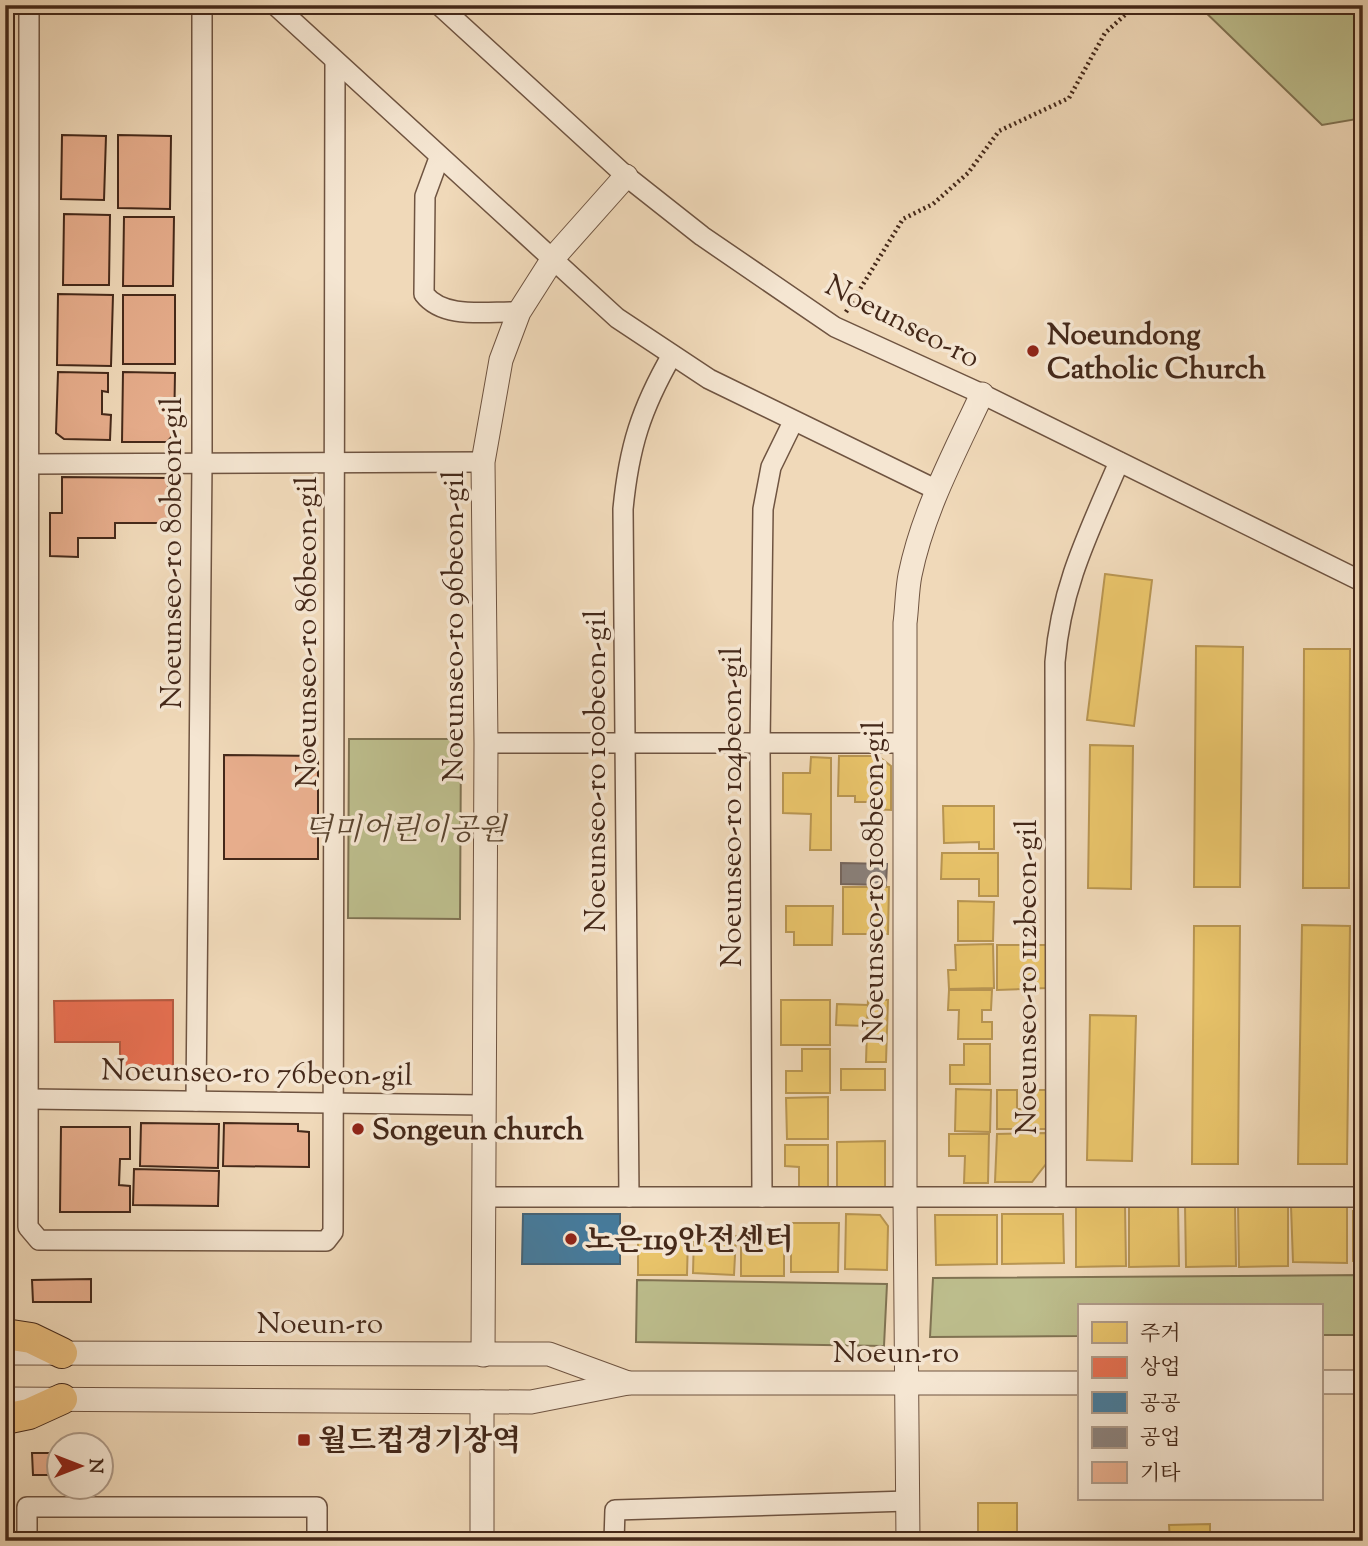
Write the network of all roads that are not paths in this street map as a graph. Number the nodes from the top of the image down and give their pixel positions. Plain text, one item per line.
1 (29, 5) edge
2 (202, 5) edge
3 (275, 5) edge
4 (439, 5) edge
5 (335, 63) junction
6 (439, 158) junction
7 (626, 176) junction
8 (554, 257) junction
9 (519, 312) junction
10 (672, 355) junction
11 (982, 394) junction
12 (793, 422) junction
13 (483, 462) junction
14 (202, 463) junction
15 (1119, 463) junction
16 (29, 464) junction
17 (336, 465) junction
18 (937, 490) junction
19 (1363, 582) edge
20 (486, 743) junction
21 (904, 743) junction
22 (625, 744) junction
23 (760, 744) junction
24 (31, 1098) junction
25 (195, 1101) junction
26 (334, 1102) junction
27 (484, 1105) junction
28 (629, 1196) junction
29 (483, 1197) junction
30 (762, 1197) junction
31 (1056, 1197) junction
32 (1363, 1197) edge
33 (905, 1198) junction
34 (5, 1334) edge
35 (5, 1353) edge
36 (62, 1353) junction
37 (483, 1355) junction
38 (1322, 1382) edge
39 (1363, 1382) edge
40 (628, 1383) junction
41 (1078, 1383) edge
42 (909, 1384) junction
43 (5, 1399) edge
44 (62, 1399) junction
45 (482, 1402) junction
46 (5, 1419) edge
47 (908, 1501) junction
48 (27, 1541) edge
49 (317, 1541) edge
50 (482, 1541) edge
51 (614, 1541) edge
52 (908, 1541) edge

1 - 16 street
2 - 14 street, Noeunseo-ro 80beon-gil
3 - 5 street
4 - 7 street, Noeunseo-ro
5 - 6 street
5 - 17 street, Noeunseo-ro 86beon-gil
6 - 8 street
6 - 9 street
7 - 8 street, Noeunseo-ro 96beon-gil
7 - 11 street, Noeunseo-ro
8 - 9 street, Noeunseo-ro 96beon-gil
8 - 10 street
9 - 13 street, Noeunseo-ro 96beon-gil
10 - 12 street
10 - 22 street, Noeunseo-ro 100beon-gil
11 - 15 street, Noeunseo-ro
11 - 18 street, Noeunseo-ro 108beon-gil
12 - 18 street
12 - 23 street, Noeunseo-ro 104beon-gil
13 - 17 street
13 - 20 street, Noeunseo-ro 96beon-gil
14 - 16 street
14 - 17 street
14 - 25 street, Noeunseo-ro 80beon-gil
15 - 19 street, Noeunseo-ro
15 - 31 street, Noeunseo-ro 112beon-gil
16 - 24 street
17 - 26 street, Noeunseo-ro 86beon-gil
18 - 21 street, Noeunseo-ro 108beon-gil
20 - 22 street
20 - 27 street, Noeunseo-ro 96beon-gil
21 - 23 street
21 - 33 street, Noeunseo-ro 108beon-gil
22 - 23 street
22 - 28 street, Noeunseo-ro 100beon-gil
23 - 30 street, Noeunseo-ro 104beon-gil
24 - 25 street, Noeunseo-ro 76beon-gil
24 - 26 street, Noeunseo-ro 86beon-gil
25 - 26 street, Noeunseo-ro 76beon-gil
26 - 27 street, Noeunseo-ro 76beon-gil
27 - 29 street, Noeunseo-ro 96beon-gil
28 - 29 street
28 - 30 street
29 - 37 street, Noeunseo-ro 96beon-gil
30 - 33 street
31 - 32 street
31 - 33 street
33 - 42 street, Noeunseo-ro 108beon-gil
34 - 36 main road
35 - 36 street, Noeun-ro
36 - 37 street, Noeun-ro
37 - 40 street, Noeun-ro
38 - 39 street
40 - 42 street, Noeun-ro
40 - 45 street, Noeun-ro
41 - 42 street, Noeun-ro
42 - 47 street, Noeunseo-ro 108beon-gil
43 - 44 street, Noeun-ro
44 - 45 street, Noeun-ro
44 - 46 main road
45 - 50 street
47 - 51 street
47 - 52 street, Noeunseo-ro 108beon-gil
48 - 49 street

